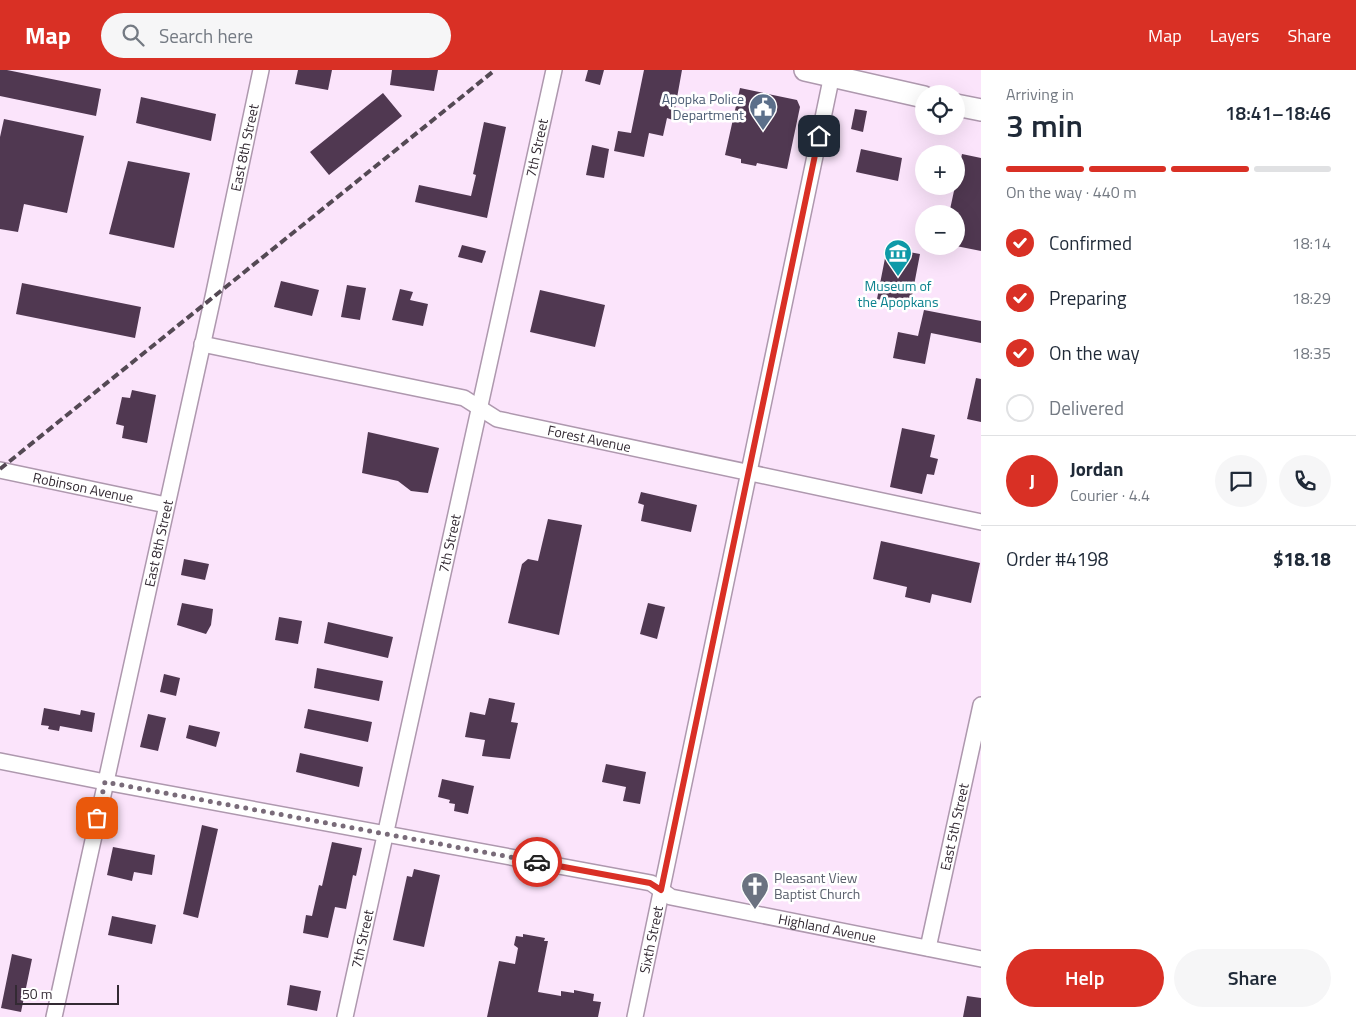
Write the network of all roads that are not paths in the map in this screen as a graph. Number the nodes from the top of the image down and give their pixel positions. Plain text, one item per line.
1 (261, 70) edge
2 (554, 70) edge
3 (806, 70) edge
4 (832, 73) edge
5 (915, 95) edge
6 (965, 107) edge
7 (981, 110) edge
8 (202, 344) junction
9 (479, 407) junction
10 (0, 470) edge
11 (750, 472) junction
12 (166, 505) junction
13 (981, 522) edge
14 (981, 705) edge
15 (0, 761) edge
16 (105, 782) junction
17 (385, 835) junction
18 (661, 890) junction
19 (928, 948) junction
20 (981, 959) edge
21 (54, 1017) edge
22 (345, 1017) edge
23 (635, 1017) edge

1 - 8 street, East 8th Street
2 - 9 street, 7th Street
3 - 4 main road
4 - 5 main road
4 - 11 street, Sixth Street
6 - 7 main road
8 - 9 street, Forest Avenue
8 - 12 street, East 8th Street
9 - 11 street, Forest Avenue
9 - 17 street, 7th Street
10 - 12 street, Robinson Avenue
11 - 13 street, Forest Avenue
11 - 18 street, Sixth Street
12 - 16 street, East 8th Street
14 - 19 street, East 5th Street
15 - 16 street, Highland Avenue
16 - 17 street, Highland Avenue
16 - 21 street, East 8th Street
17 - 18 street, Highland Avenue
17 - 22 street, 7th Street
18 - 19 street, Highland Avenue
18 - 23 street, Sixth Street
19 - 20 street, Highland Avenue

